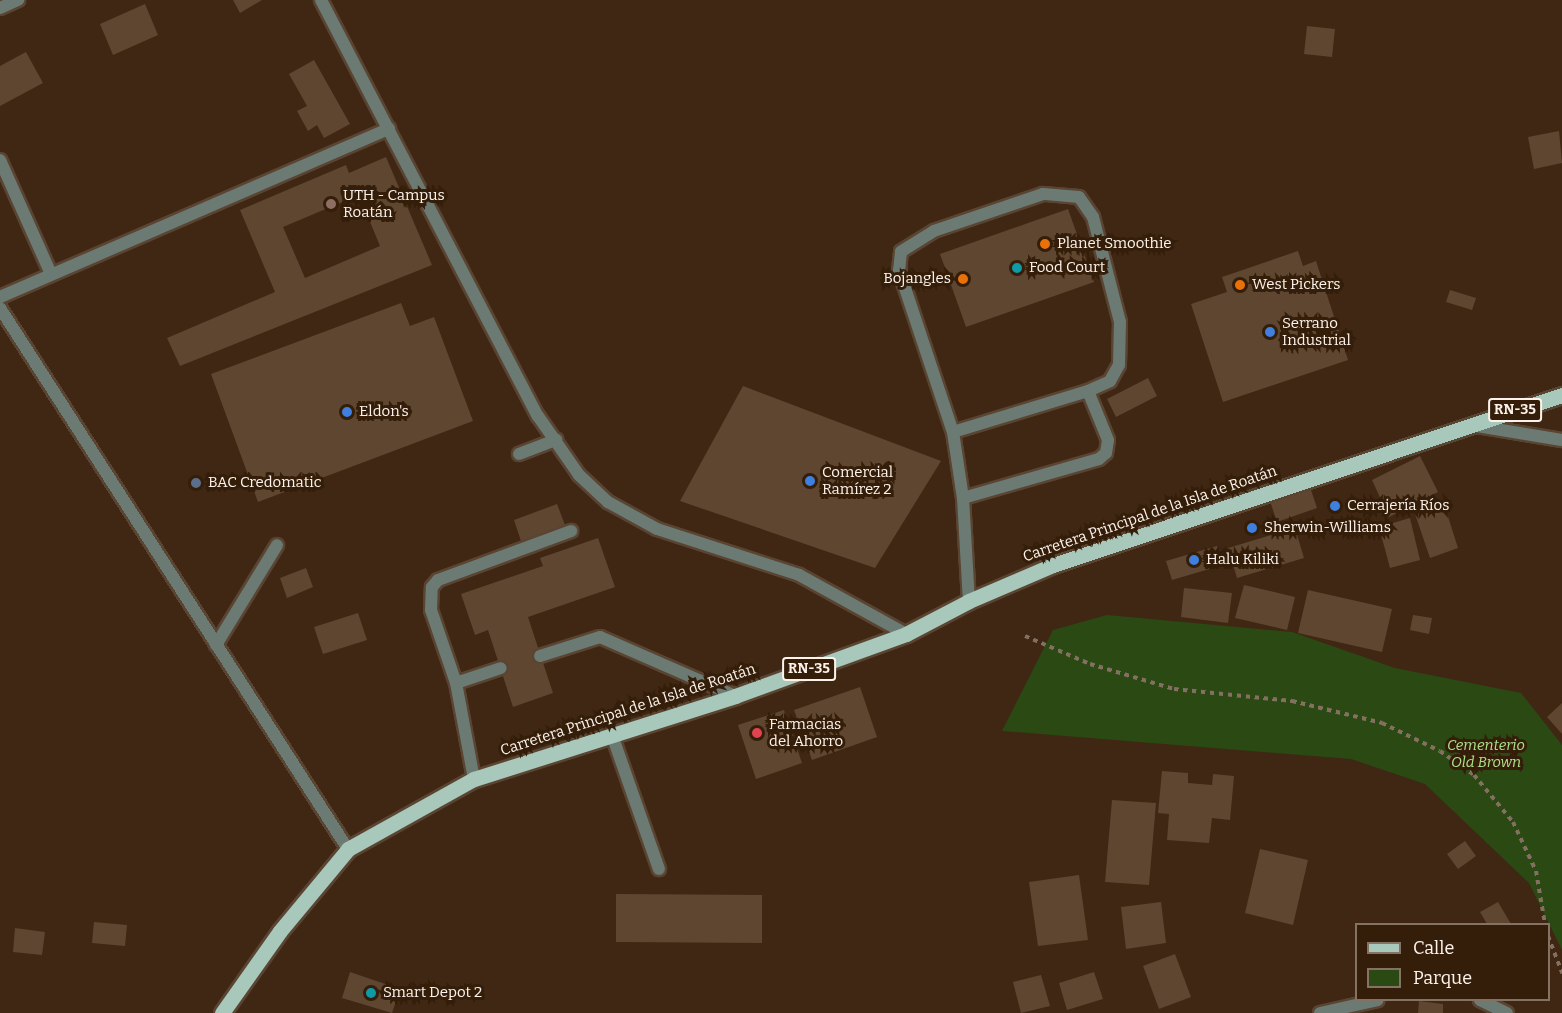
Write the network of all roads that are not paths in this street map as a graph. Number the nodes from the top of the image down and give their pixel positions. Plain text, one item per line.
1 (18, 0) edge
2 (321, 0) edge
3 (0, 8) edge
4 (389, 129) junction
5 (0, 160) edge
6 (50, 272) junction
7 (0, 297) edge
8 (0, 308) edge
9 (1088, 391) junction
10 (1562, 395) edge
11 (1468, 424) junction
12 (953, 432) junction
13 (556, 440) junction
14 (1562, 440) edge
15 (519, 454) dead end
16 (963, 498) junction
17 (571, 531) dead end
18 (277, 545) dead end
19 (969, 601) junction
20 (906, 634) junction
21 (216, 645) junction
22 (540, 656) dead end
23 (501, 668) dead end
24 (456, 683) junction
25 (735, 696) junction
26 (612, 735) junction
27 (474, 779) junction
28 (348, 849) junction
29 (658, 869) dead end
30 (1370, 1001) edge
31 (1484, 1001) edge
32 (222, 1013) edge
33 (1320, 1013) edge
34 (1507, 1013) edge

1 - 3 street
2 - 4 street
4 - 6 street
4 - 13 street
5 - 6 street
6 - 7 street
8 - 21 street
9 - 12 street
9 - 12 street
9 - 16 street
10 - 11 main road, Carretera Principal de la Isla de Roatán / RN-35
11 - 14 street
11 - 19 main road, Carretera Principal de la Isla de Roatán / RN-35
12 - 16 street
13 - 15 street
13 - 20 street
16 - 19 street
17 - 24 street
18 - 21 street
19 - 20 main road, Carretera Principal de la Isla de Roatán / RN-35
20 - 25 main road, Carretera Principal de la Isla de Roatán / RN-35
21 - 28 street
22 - 25 street
23 - 24 street
24 - 27 street
25 - 26 main road, Carretera Principal de la Isla de Roatán / RN-35
26 - 27 main road, Carretera Principal de la Isla de Roatán / RN-35
26 - 29 street
27 - 28 main road, Carretera Principal de la Isla de Roatán / RN-35
28 - 32 main road, Carretera Principal de la Isla de Roatán / RN-35
30 - 33 street
31 - 34 street

